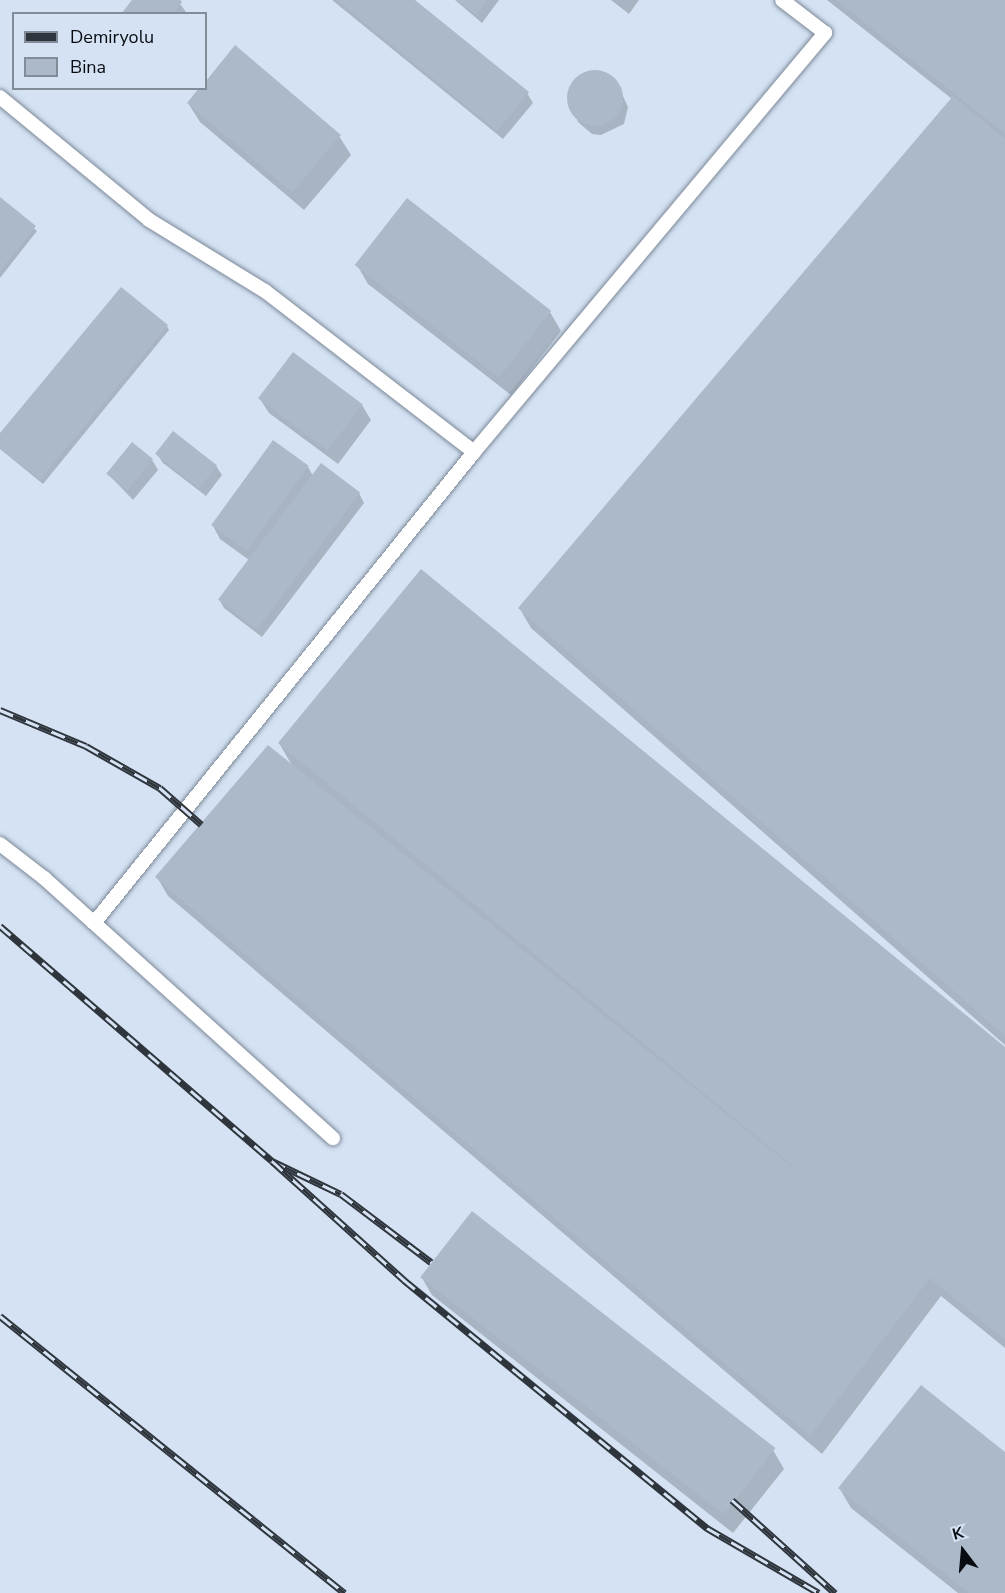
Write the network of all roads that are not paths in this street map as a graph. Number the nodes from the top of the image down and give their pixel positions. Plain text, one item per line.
1 (782, 0) edge
2 (0, 97) edge
3 (474, 452) junction
4 (0, 844) edge
5 (94, 923) junction
6 (333, 1137) dead end

1 - 3 lane
2 - 3 lane
3 - 5 lane
4 - 5 lane
5 - 6 lane

